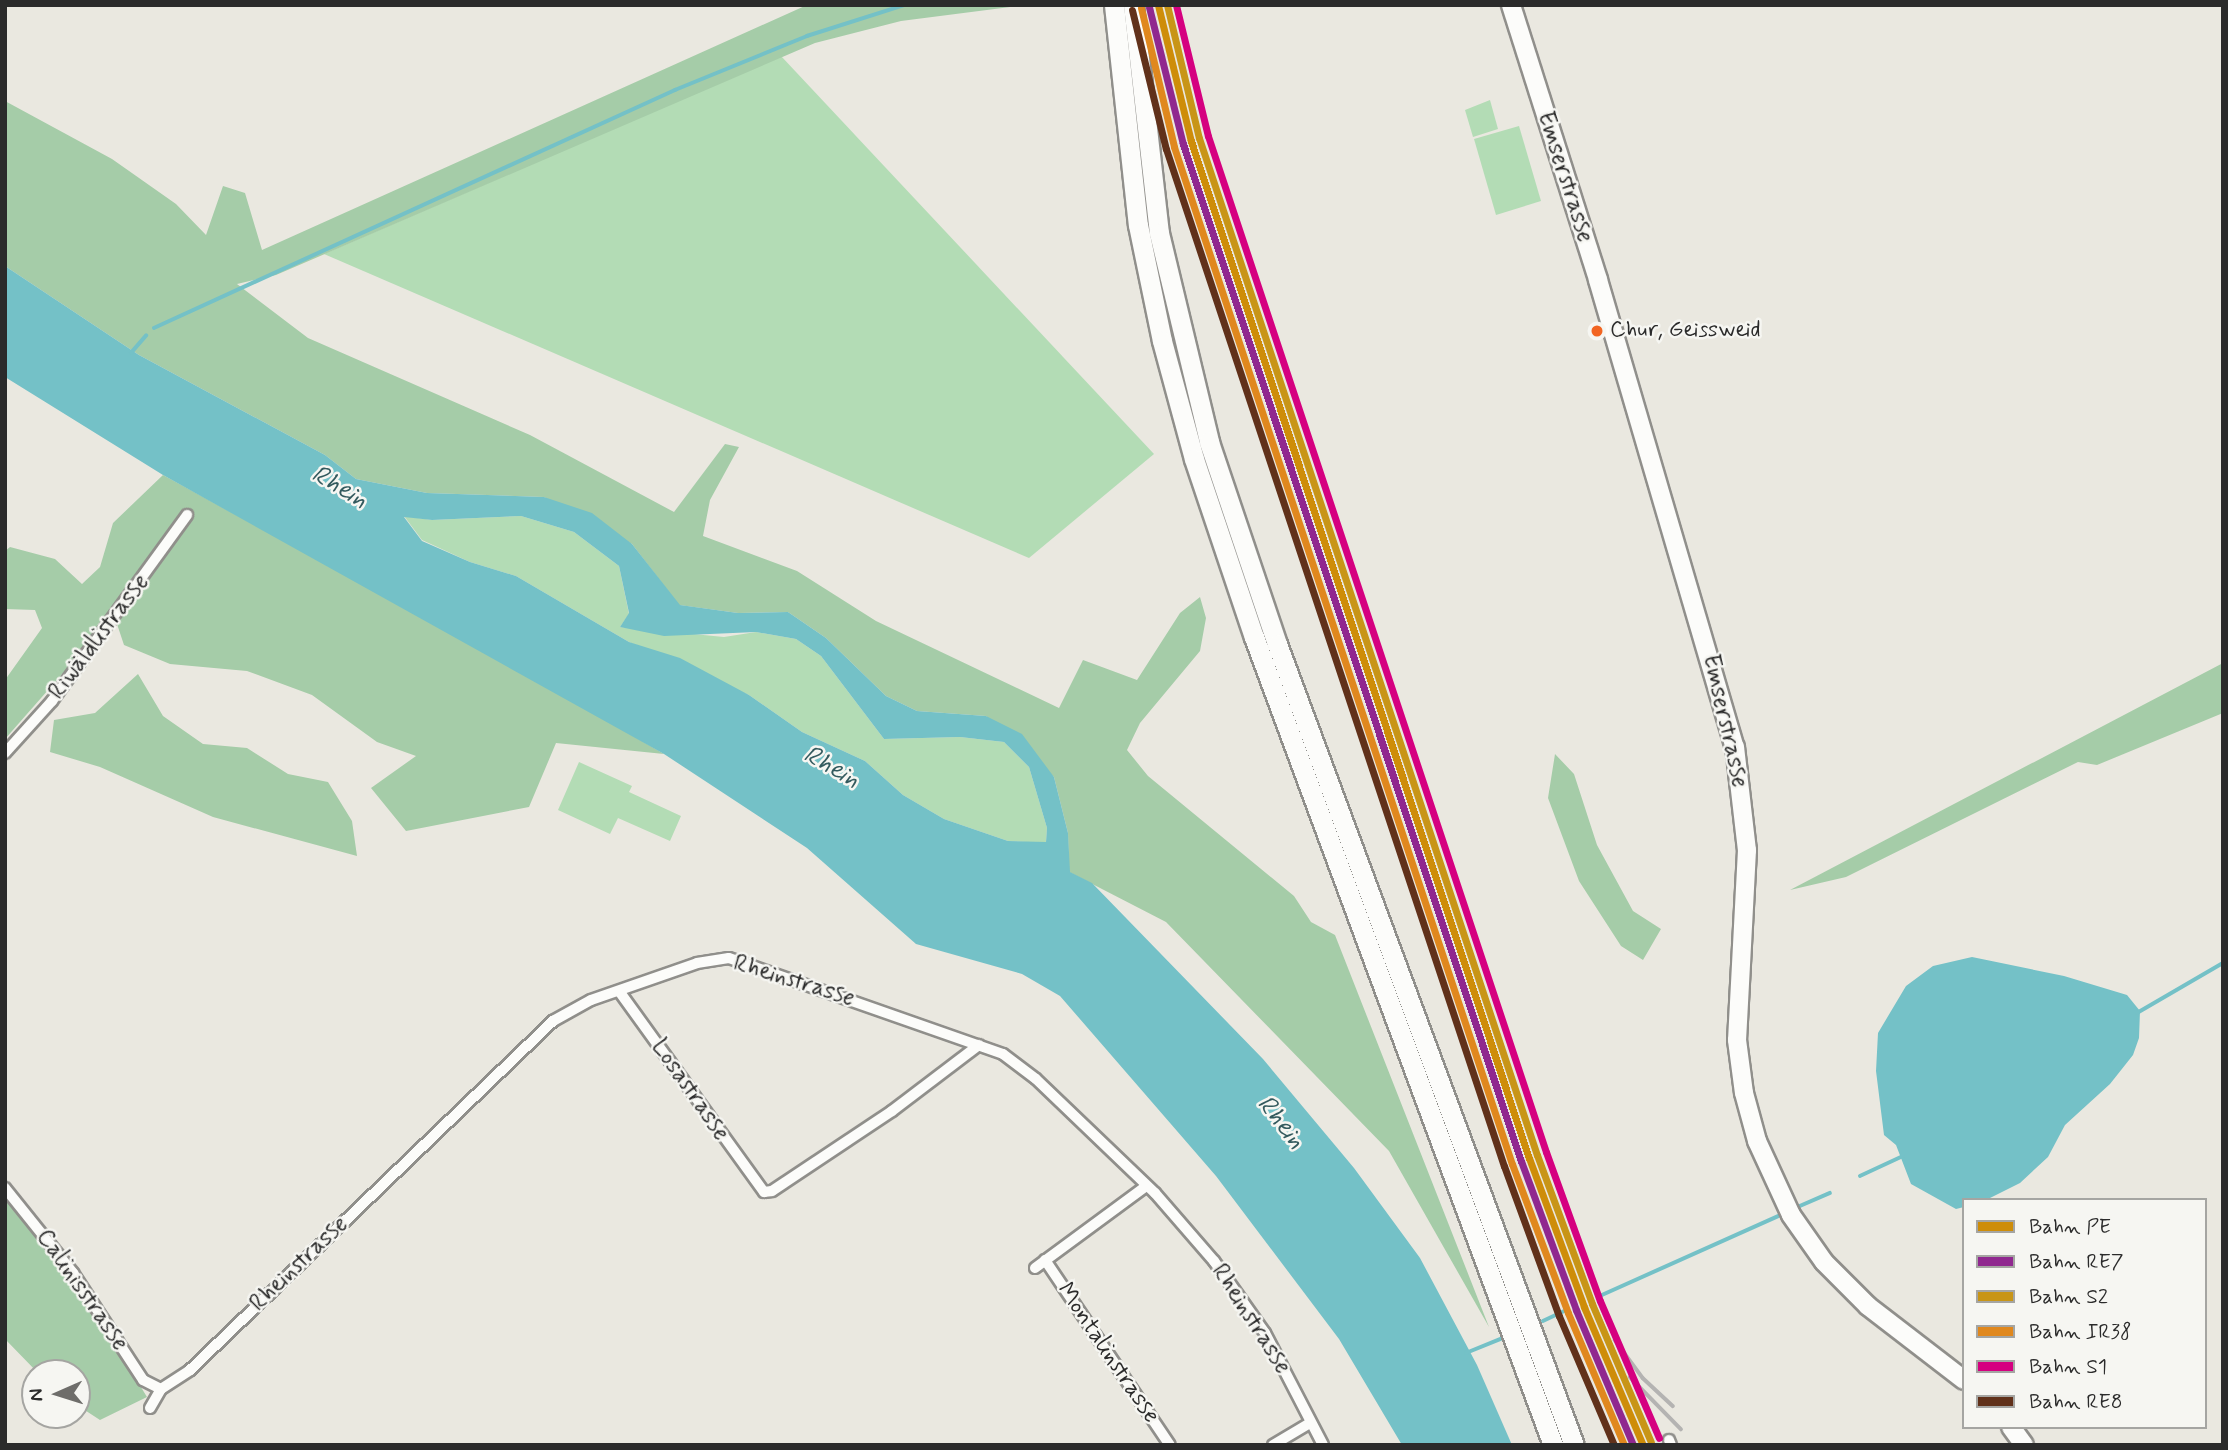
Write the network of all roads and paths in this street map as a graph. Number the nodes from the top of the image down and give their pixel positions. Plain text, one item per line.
1 (1114, 5) edge
2 (1133, 5) edge
3 (1511, 5) edge
4 (1130, 98) junction
5 (187, 515) dead end
6 (5, 753) edge
7 (619, 991) junction
8 (979, 1045) junction
9 (1145, 1187) junction
10 (5, 1188) edge
11 (1045, 1260) junction
12 (1035, 1268) dead end
13 (1962, 1378) edge
14 (161, 1389) junction
15 (150, 1408) dead end
16 (1310, 1423) junction
17 (2012, 1429) edge
18 (1170, 1445) edge
19 (1273, 1445) edge
20 (1323, 1445) edge
21 (1553, 1445) edge
22 (1574, 1445) edge
23 (2024, 1445) edge

1 - 4 highway
2 - 4 highway
3 - 13 main road, Emserstrasse
4 - 21 highway
4 - 22 highway
5 - 6 street, Riwäldlistrasse
7 - 8 street, Rheinstrasse
7 - 8 street, Losastrasse
7 - 14 street, Rheinstrasse
8 - 9 street, Rheinstrasse
9 - 11 street
9 - 16 street, Rheinstrasse
10 - 14 street, Calinisstrasse
11 - 12 street
11 - 18 street, Montalinstrasse
14 - 15 street, Rheinstrasse
16 - 19 street
16 - 20 street, Rheinstrasse
17 - 23 main road

